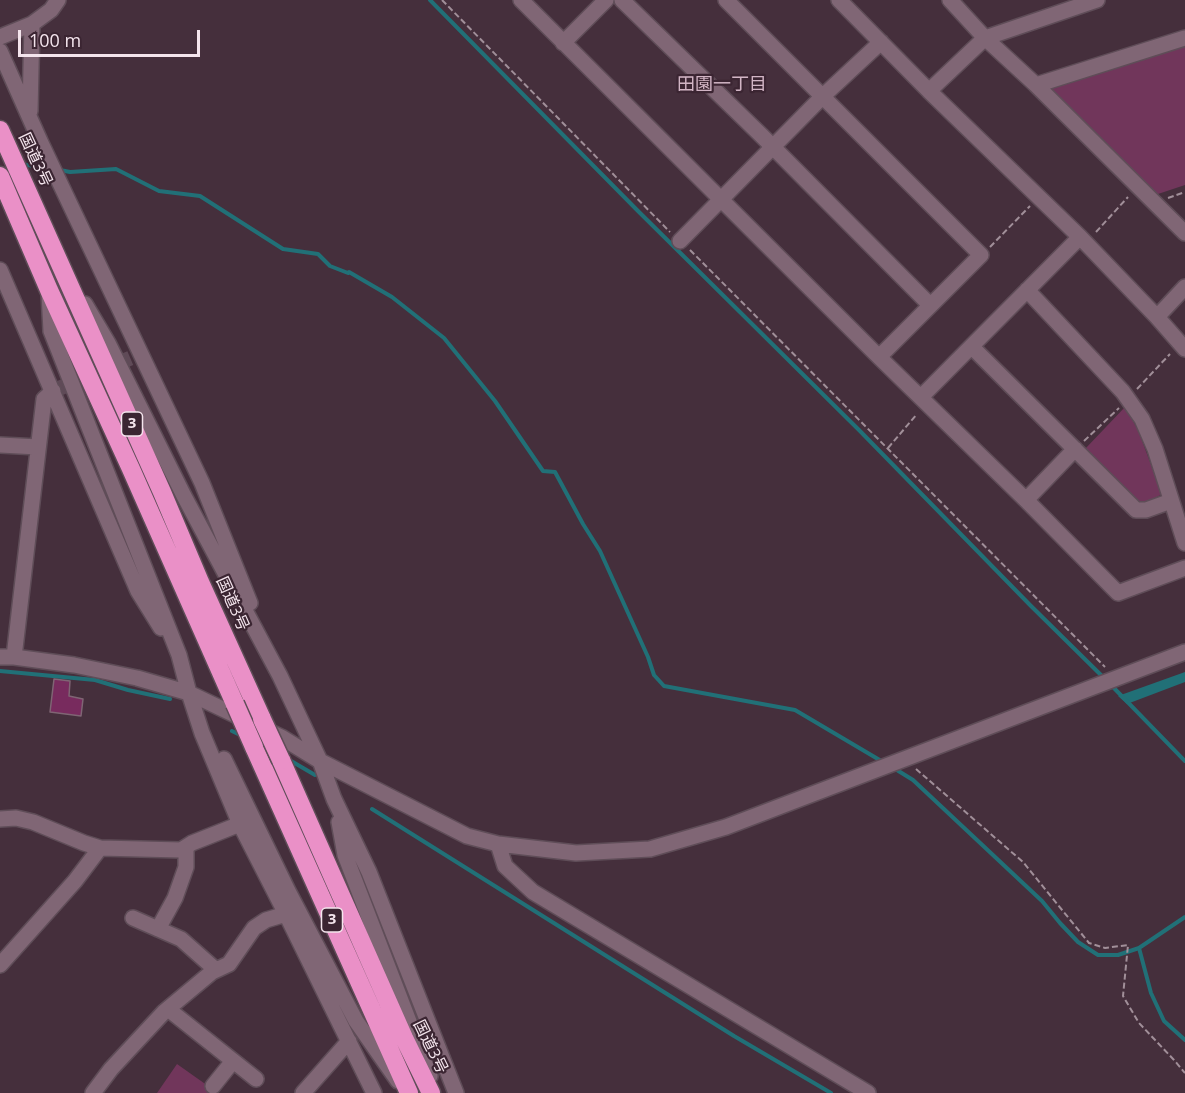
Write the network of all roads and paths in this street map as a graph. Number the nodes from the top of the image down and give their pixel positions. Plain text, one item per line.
1 (58, 0) edge
2 (442, 0) edge
3 (521, 0) edge
4 (606, 0) edge
5 (622, 0) edge
6 (726, 0) edge
7 (839, 0) edge
8 (950, 0) edge
9 (1097, 0) edge
10 (32, 24) junction
11 (985, 38) junction
12 (1185, 38) edge
13 (881, 42) junction
14 (563, 43) junction
15 (0, 47) edge
16 (1036, 85) junction
17 (929, 91) junction
18 (823, 96) junction
19 (30, 118) junction
20 (0, 130) edge
21 (773, 147) junction
22 (0, 176) edge
23 (1138, 186) junction
24 (1185, 192) edge
25 (1039, 198) junction
26 (721, 199) junction
27 (1154, 202) junction
28 (1185, 233) edge
29 (680, 241) junction
30 (1083, 241) junction
31 (55, 251) junction
32 (981, 255) junction
33 (0, 270) edge
34 (1185, 287) edge
35 (49, 290) junction
36 (1027, 290) junction
37 (930, 305) junction
38 (1157, 317) junction
39 (972, 347) junction
40 (1184, 347) edge
41 (879, 357) junction
42 (53, 392) junction
43 (924, 400) junction
44 (0, 445) edge
45 (38, 447) junction
46 (888, 448) junction
47 (1076, 449) junction
48 (1026, 500) junction
49 (1171, 501) junction
50 (1185, 543) edge
51 (1185, 568) edge
52 (1185, 652) edge
53 (179, 655) junction
54 (7, 657) edge
55 (280, 676) junction
56 (1115, 678) junction
57 (189, 693) junction
58 (204, 701) junction
59 (905, 759) junction
60 (320, 761) junction
61 (334, 799) junction
62 (0, 819) edge
63 (240, 824) junction
64 (498, 844) junction
65 (186, 847) junction
66 (100, 848) junction
67 (286, 914) junction
68 (133, 918) dead end
69 (158, 929) junction
70 (0, 964) edge
71 (216, 970) junction
72 (168, 1009) junction
73 (349, 1041) junction
74 (233, 1061) junction
75 (1185, 1073) edge
76 (256, 1079) dead end
77 (213, 1086) dead end
78 (93, 1093) edge
79 (303, 1093) edge
80 (374, 1093) edge
81 (408, 1093) edge
82 (431, 1093) edge
83 (437, 1093) edge
84 (456, 1093) edge
85 (868, 1093) edge

1 - 10 street
2 - 29 path
3 - 14 street
4 - 14 street
5 - 21 street
6 - 18 street
7 - 13 street
8 - 11 street
9 - 11 street
10 - 15 street
10 - 19 street
11 - 16 street
11 - 17 street
12 - 16 street
13 - 17 street
13 - 18 street
14 - 26 street
15 - 19 street
16 - 23 street
17 - 25 street
18 - 21 street
18 - 32 street
19 - 55 street
20 - 31 highway, 国道3号 / 3
21 - 26 street
21 - 37 street
22 - 35 highway, 3
23 - 27 street
23 - 30 path
24 - 27 path
25 - 30 street
25 - 32 path
26 - 29 street
26 - 41 street
27 - 28 street
29 - 46 path
30 - 36 street
30 - 38 street
31 - 55 street
31 - 82 highway, 国道3号 / 3, bridge
32 - 37 street
33 - 42 street
34 - 38 street
35 - 53 street
35 - 81 highway, 3, bridge
36 - 39 street
36 - 49 street
37 - 41 street
38 - 40 street
39 - 43 street
39 - 47 street
41 - 43 street
42 - 45 street
42 - 53 street
43 - 46 path
43 - 48 street
44 - 45 street
45 - 54 street
46 - 56 path
47 - 48 street
47 - 49 street
48 - 51 street
49 - 50 street
52 - 56 street
53 - 57 street
54 - 57 street
55 - 60 street
56 - 59 street
57 - 58 street
57 - 63 street
58 - 60 street
58 - 81 street
59 - 64 street
59 - 75 path
60 - 61 street
60 - 64 street
61 - 83 street
61 - 84 street
62 - 66 street
63 - 65 street
63 - 67 street
64 - 85 street
65 - 66 street
65 - 69 street
66 - 70 street
67 - 71 street
67 - 73 street
68 - 69 street
69 - 71 street
71 - 72 street
72 - 74 street
72 - 78 street
73 - 79 street
73 - 80 street
74 - 76 street
74 - 77 street

